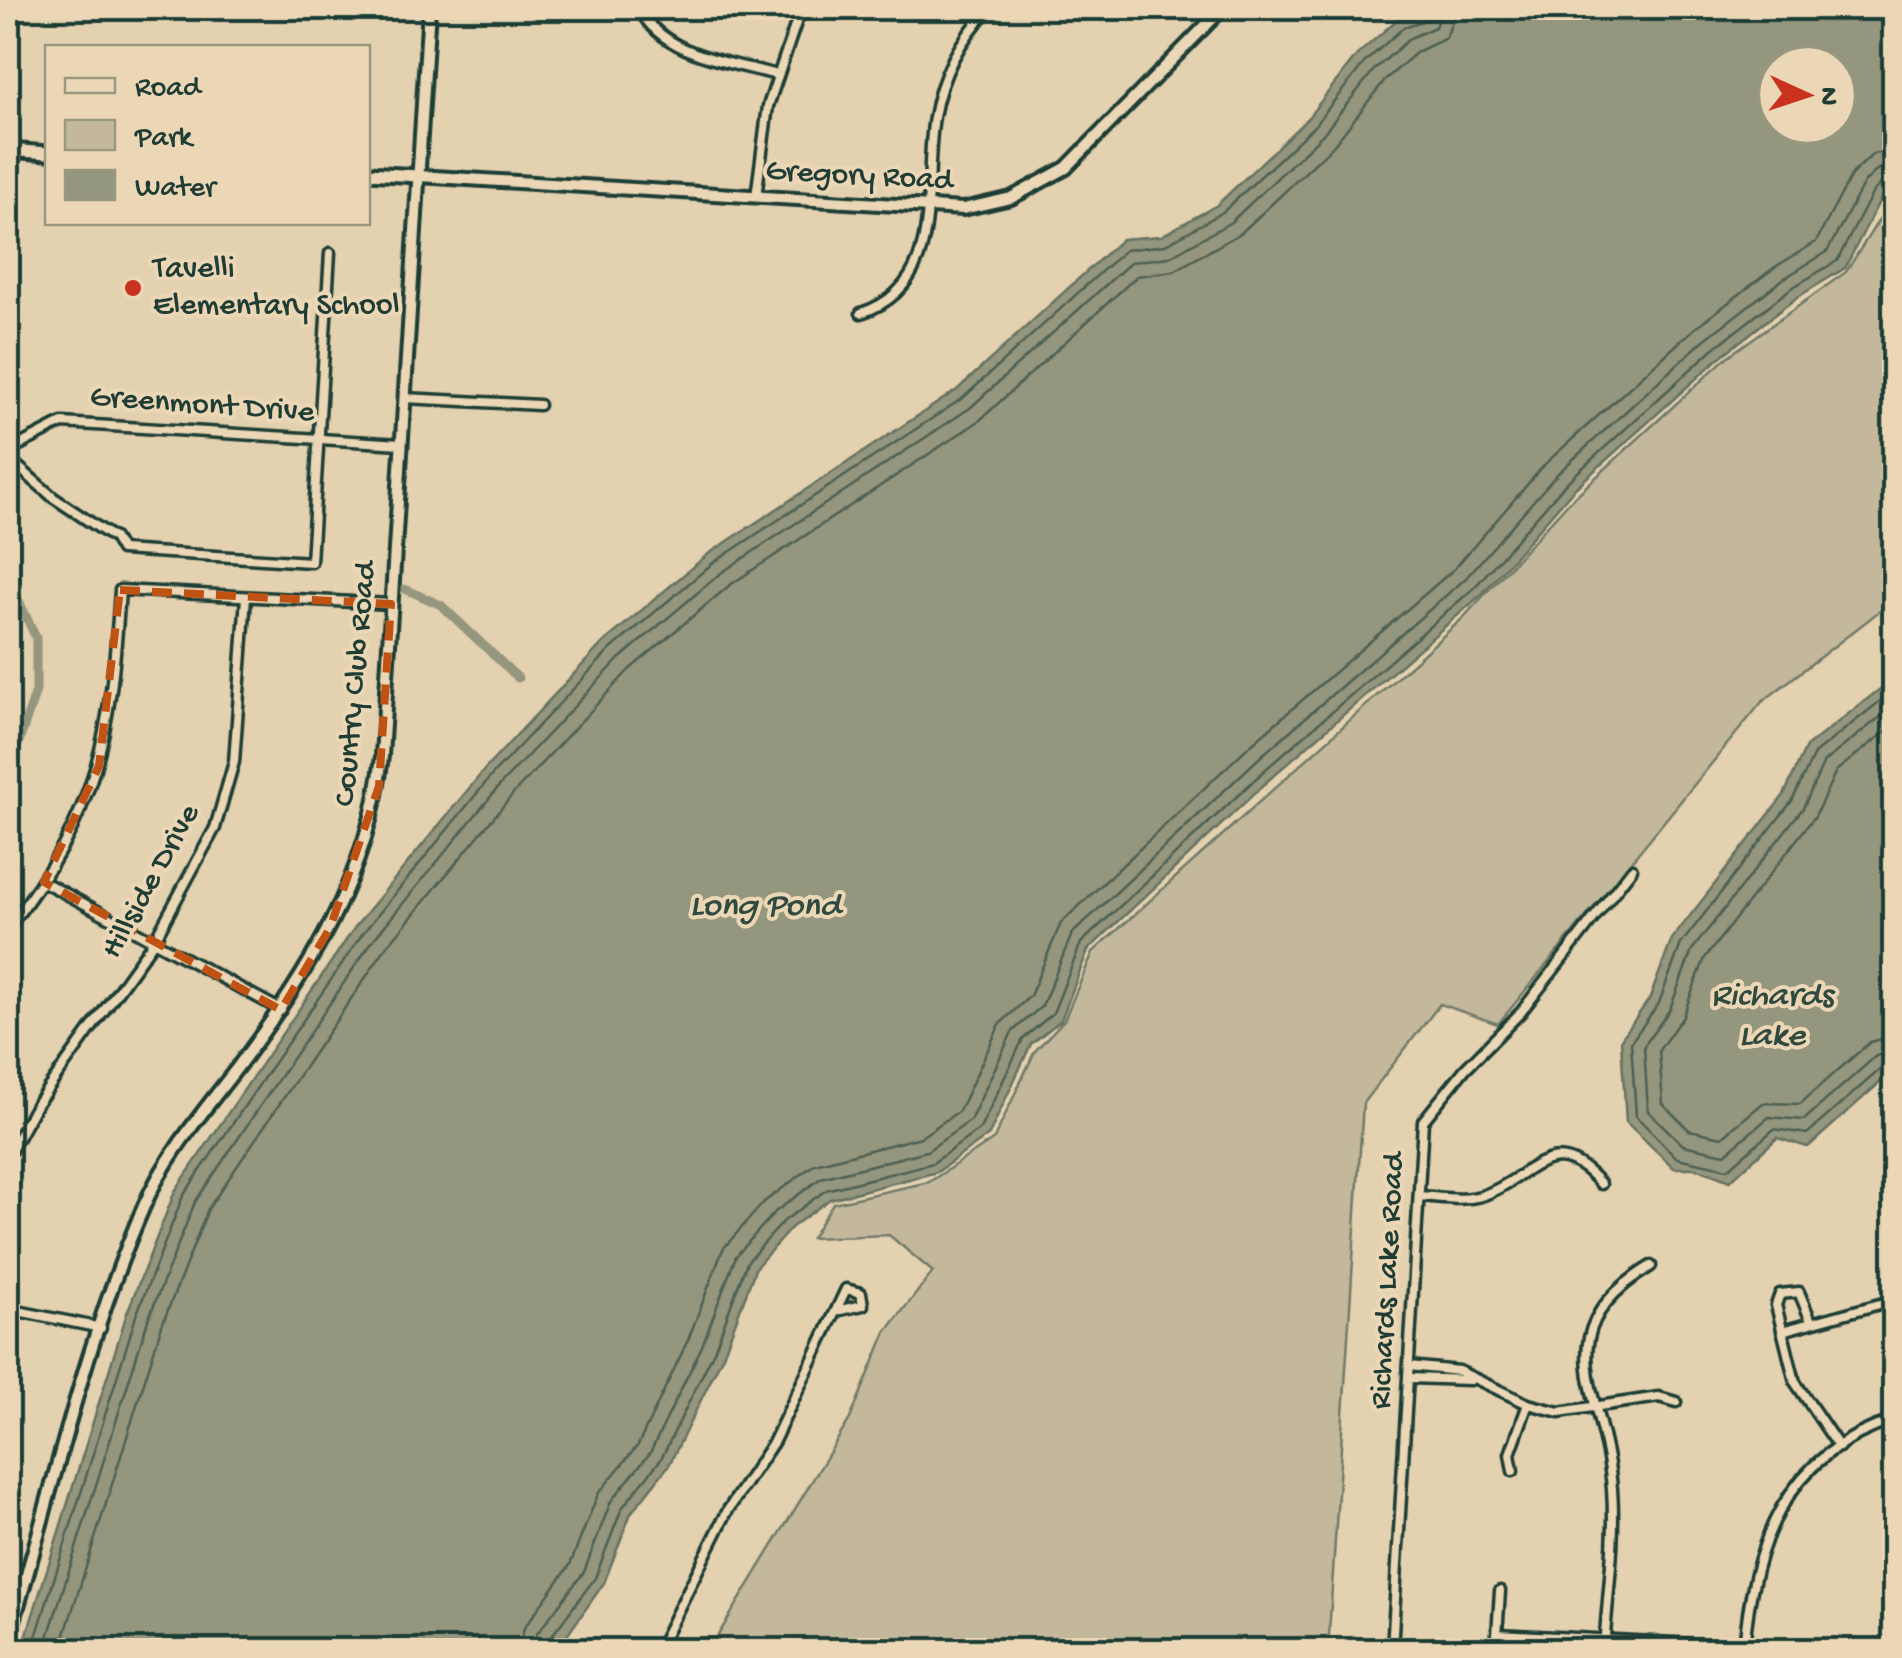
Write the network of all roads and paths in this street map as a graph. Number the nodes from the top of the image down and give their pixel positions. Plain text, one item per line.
1 (429, 8) edge
2 (639, 8) edge
3 (801, 8) edge
4 (990, 8) edge
5 (1223, 8) edge
6 (777, 75) junction
7 (8, 150) edge
8 (45, 153) edge
9 (370, 173) edge
10 (418, 176) junction
11 (756, 198) junction
12 (928, 208) junction
13 (330, 253) dead end
14 (861, 313) dead end
15 (404, 398) junction
16 (539, 405) dead end
17 (318, 439) junction
18 (401, 444) junction
19 (8, 454) edge
20 (246, 597) junction
21 (392, 604) junction
22 (1632, 869) dead end
23 (44, 882) junction
24 (8, 928) edge
25 (154, 942) junction
26 (281, 1010) junction
27 (8, 1156) edge
28 (1601, 1184) dead end
29 (1420, 1196) junction
30 (1651, 1266) dead end
31 (1894, 1300) edge
32 (8, 1309) edge
33 (836, 1311) dead end
34 (1811, 1321) junction
35 (102, 1328) junction
36 (1782, 1331) junction
37 (1410, 1366) junction
38 (1408, 1378) junction
39 (1470, 1380) junction
40 (1676, 1402) dead end
41 (1528, 1404) junction
42 (1596, 1409) junction
43 (1894, 1420) edge
44 (1839, 1447) junction
45 (1512, 1471) dead end
46 (1500, 1591) dead end
47 (1497, 1634) junction
48 (8, 1641) edge
49 (1604, 1646) edge
50 (658, 1650) edge
51 (1392, 1650) edge
52 (1496, 1650) edge
53 (1744, 1650) edge
54 (1810, 1650) edge

1 - 10 street, Country Club Road
2 - 6 street
3 - 6 street
4 - 12 street
5 - 12 street, Gregory Road
6 - 11 street
7 - 8 main road
9 - 10 main road
10 - 11 street, Gregory Road
10 - 15 street, Country Club Road
11 - 12 street, Gregory Road
12 - 14 street
13 - 17 street
15 - 16 street
15 - 18 street, Country Club Road
17 - 18 street, Greenmont Drive
17 - 19 street, Greenmont Drive
17 - 19 street
18 - 21 street, Country Club Road
20 - 21 street
20 - 23 street
20 - 25 street, Hillside Drive
21 - 26 street, Country Club Road
22 - 29 street, Richards Lake Road
23 - 24 street
23 - 25 street
25 - 26 street
25 - 27 street, Hillside Drive
26 - 35 street, Country Club Road
28 - 29 street
29 - 37 street, Richards Lake Road
30 - 42 street
31 - 34 street
32 - 35 street
33 - 50 street
34 - 36 street
34 - 36 street
35 - 48 street, Country Club Road
36 - 44 street
37 - 38 street, Richards Lake Road
37 - 39 street
38 - 39 street
38 - 51 street, Richards Lake Road
39 - 41 street
40 - 42 street
41 - 42 street
41 - 45 street
42 - 49 street
43 - 44 street
44 - 53 street
46 - 47 street
47 - 49 street
47 - 52 street
49 - 53 street
53 - 54 street

